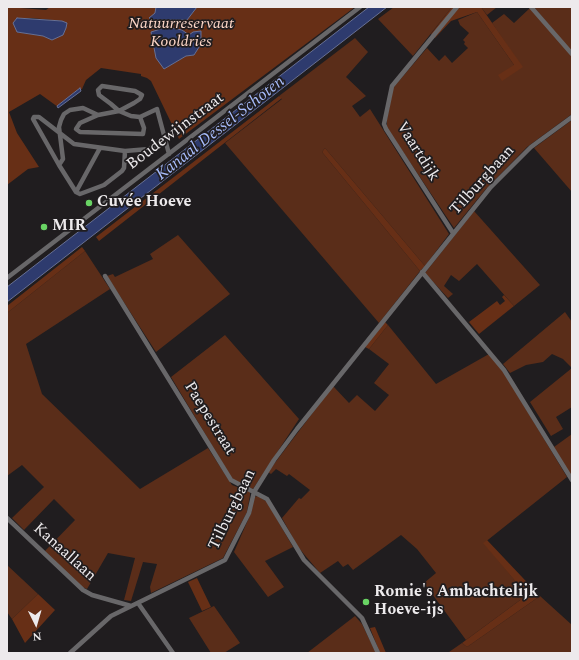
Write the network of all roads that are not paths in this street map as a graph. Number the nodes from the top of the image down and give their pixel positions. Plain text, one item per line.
1 (360, 7) edge
2 (457, 7) edge
3 (532, 7) edge
4 (572, 54) edge
5 (119, 110) junction
6 (98, 115) junction
7 (140, 117) junction
8 (572, 117) edge
9 (61, 132) junction
10 (165, 139) junction
11 (100, 148) junction
12 (125, 151) junction
13 (170, 154) junction
14 (59, 165) junction
15 (76, 192) junction
16 (453, 233) junction
17 (422, 272) junction
18 (105, 276) dead end
19 (7, 278) edge
20 (572, 480) edge
21 (254, 492) junction
22 (7, 518) edge
23 (138, 603) junction
24 (131, 606) junction
25 (70, 653) edge
26 (173, 653) edge
27 (378, 653) edge

1 - 13 street, Boudewijnstraat
2 - 16 street, Vaartdijk
3 - 4 street
5 - 5 street
5 - 6 street
5 - 7 street
6 - 7 street
6 - 9 street
7 - 10 street
8 - 16 street, Tilburgbaan
9 - 11 street
9 - 14 street
9 - 14 street
10 - 12 street
10 - 13 street
11 - 12 street
11 - 15 street
12 - 15 street
13 - 19 street, Boudewijnstraat
14 - 15 street
16 - 17 street, Tilburgbaan
17 - 20 street
17 - 21 street, Tilburgbaan
18 - 21 street, Paepestraat
21 - 23 street, Tilburgbaan
21 - 27 street, Paepestraat
22 - 24 street, Kanaallaan
23 - 24 street, Tilburgbaan
23 - 26 street
24 - 25 street, Tilburgbaan

